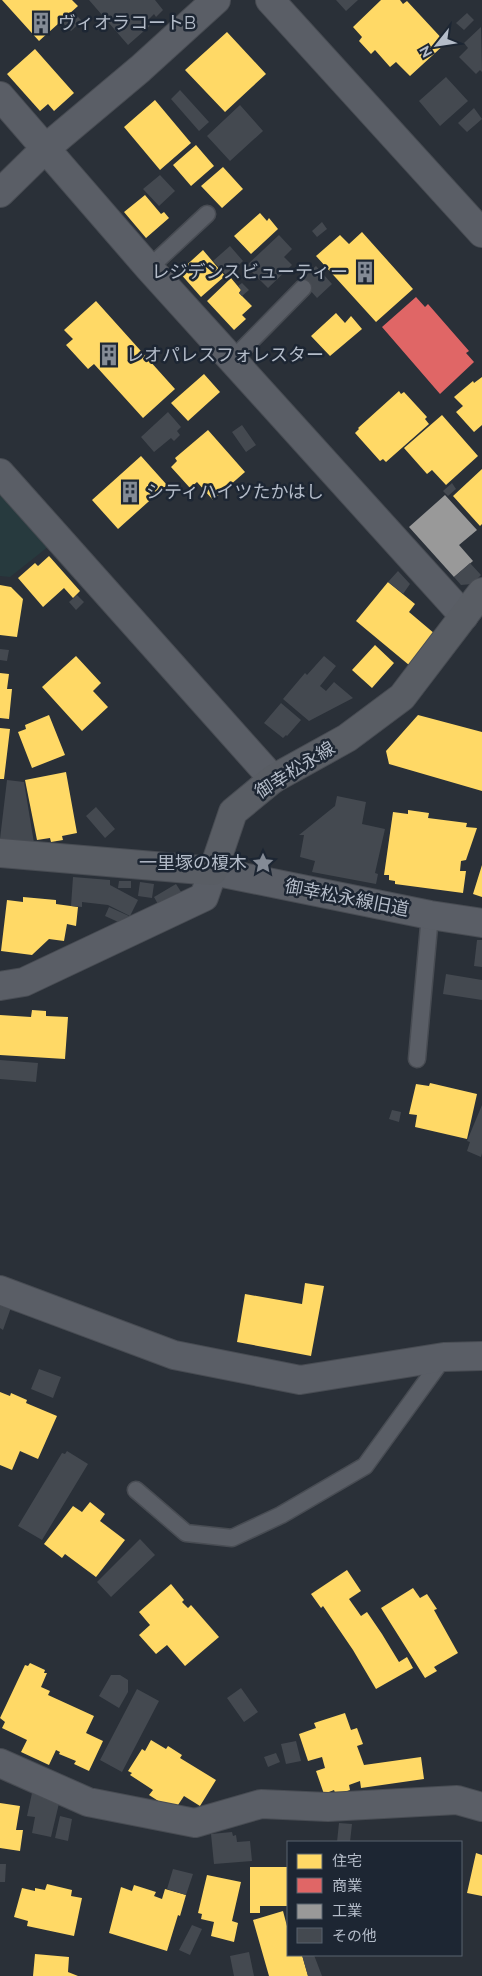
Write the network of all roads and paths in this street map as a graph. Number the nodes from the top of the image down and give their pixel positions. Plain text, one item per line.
1 (216, 0) edge
2 (270, 0) edge
3 (0, 96) edge
4 (46, 148) junction
5 (0, 193) edge
6 (207, 214) dead end
7 (482, 233) edge
8 (149, 268) junction
9 (303, 288) dead end
10 (233, 359) junction
11 (0, 473) edge
12 (482, 592) edge
13 (464, 616) junction
14 (273, 780) junction
15 (1, 860) edge
16 (213, 871) junction
17 (430, 915) junction
18 (482, 922) edge
19 (0, 986) edge
20 (417, 1059) dead end
21 (0, 1290) edge
22 (482, 1356) edge
23 (444, 1357) junction
24 (136, 1490) dead end
25 (0, 1763) edge
26 (482, 1807) edge

1 - 4 street
2 - 7 street
3 - 4 street
4 - 5 street
4 - 8 street
6 - 8 lane
8 - 10 street
9 - 10 lane
10 - 13 street
11 - 14 street
12 - 13 main road, 御幸松永線
13 - 14 main road, 御幸松永線
14 - 16 main road, 御幸松永線
15 - 16 main road
16 - 17 street, 御幸松永線旧道
16 - 19 street
17 - 18 street, 御幸松永線旧道
17 - 20 lane
21 - 23 street
22 - 23 street
23 - 24 lane
25 - 26 street

